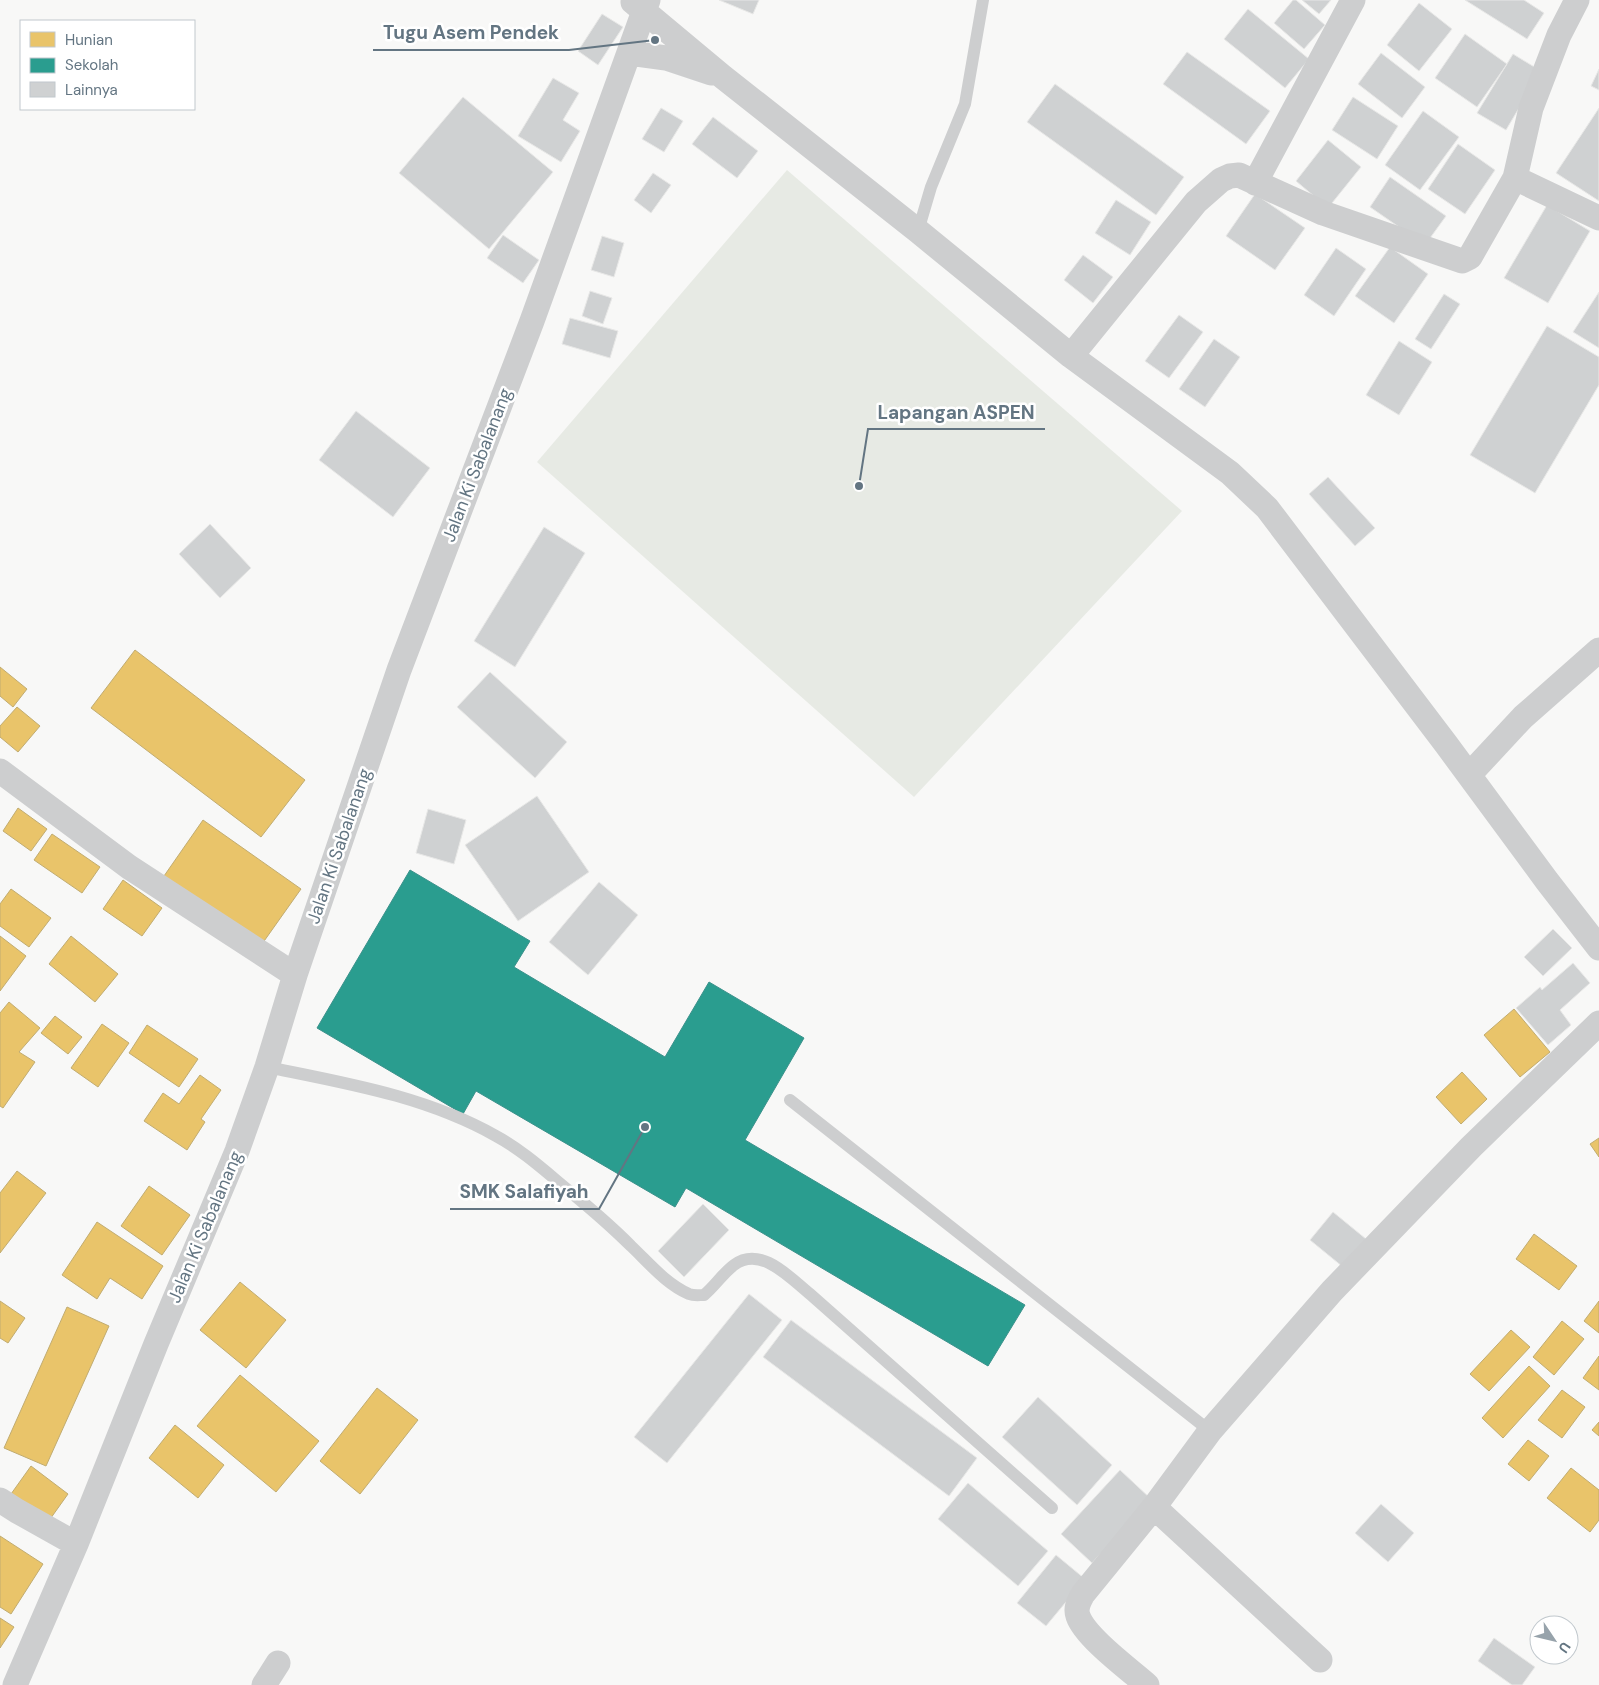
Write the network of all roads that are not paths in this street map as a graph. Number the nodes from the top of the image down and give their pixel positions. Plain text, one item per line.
1 (983, 0) edge
2 (1353, 0) edge
3 (1577, 0) edge
4 (641, 3) edge
5 (629, 53) junction
6 (723, 77) junction
7 (1515, 178) junction
8 (1255, 183) junction
9 (1599, 218) edge
10 (918, 231) junction
11 (1071, 356) junction
12 (1599, 650) edge
13 (0, 771) edge
14 (1469, 775) junction
15 (1599, 948) edge
16 (295, 975) junction
17 (1599, 1023) edge
18 (267, 1068) junction
19 (790, 1100) dead end
20 (1210, 1431) junction
21 (0, 1500) edge
22 (1154, 1507) junction
23 (1052, 1508) dead end
24 (76, 1544) junction
25 (1320, 1660) dead end
26 (278, 1663) dead end
27 (15, 1685) edge
28 (264, 1685) edge
29 (1147, 1685) edge

1 - 10 lane
2 - 8 street
3 - 7 street
4 - 5 street, Jalan Ki Sabalanang
4 - 6 street
5 - 6 street
5 - 16 street, Jalan Ki Sabalanang
6 - 10 street
7 - 8 street
7 - 9 street
8 - 11 street
10 - 11 street
11 - 14 street
12 - 14 street
13 - 16 street
14 - 15 street
16 - 18 street, Jalan Ki Sabalanang
17 - 20 street
18 - 23 lane
18 - 24 street, Jalan Ki Sabalanang
19 - 20 lane
20 - 22 street
21 - 24 street
22 - 25 street
22 - 29 street
24 - 27 street, Jalan Ki Sabalanang
26 - 28 street

